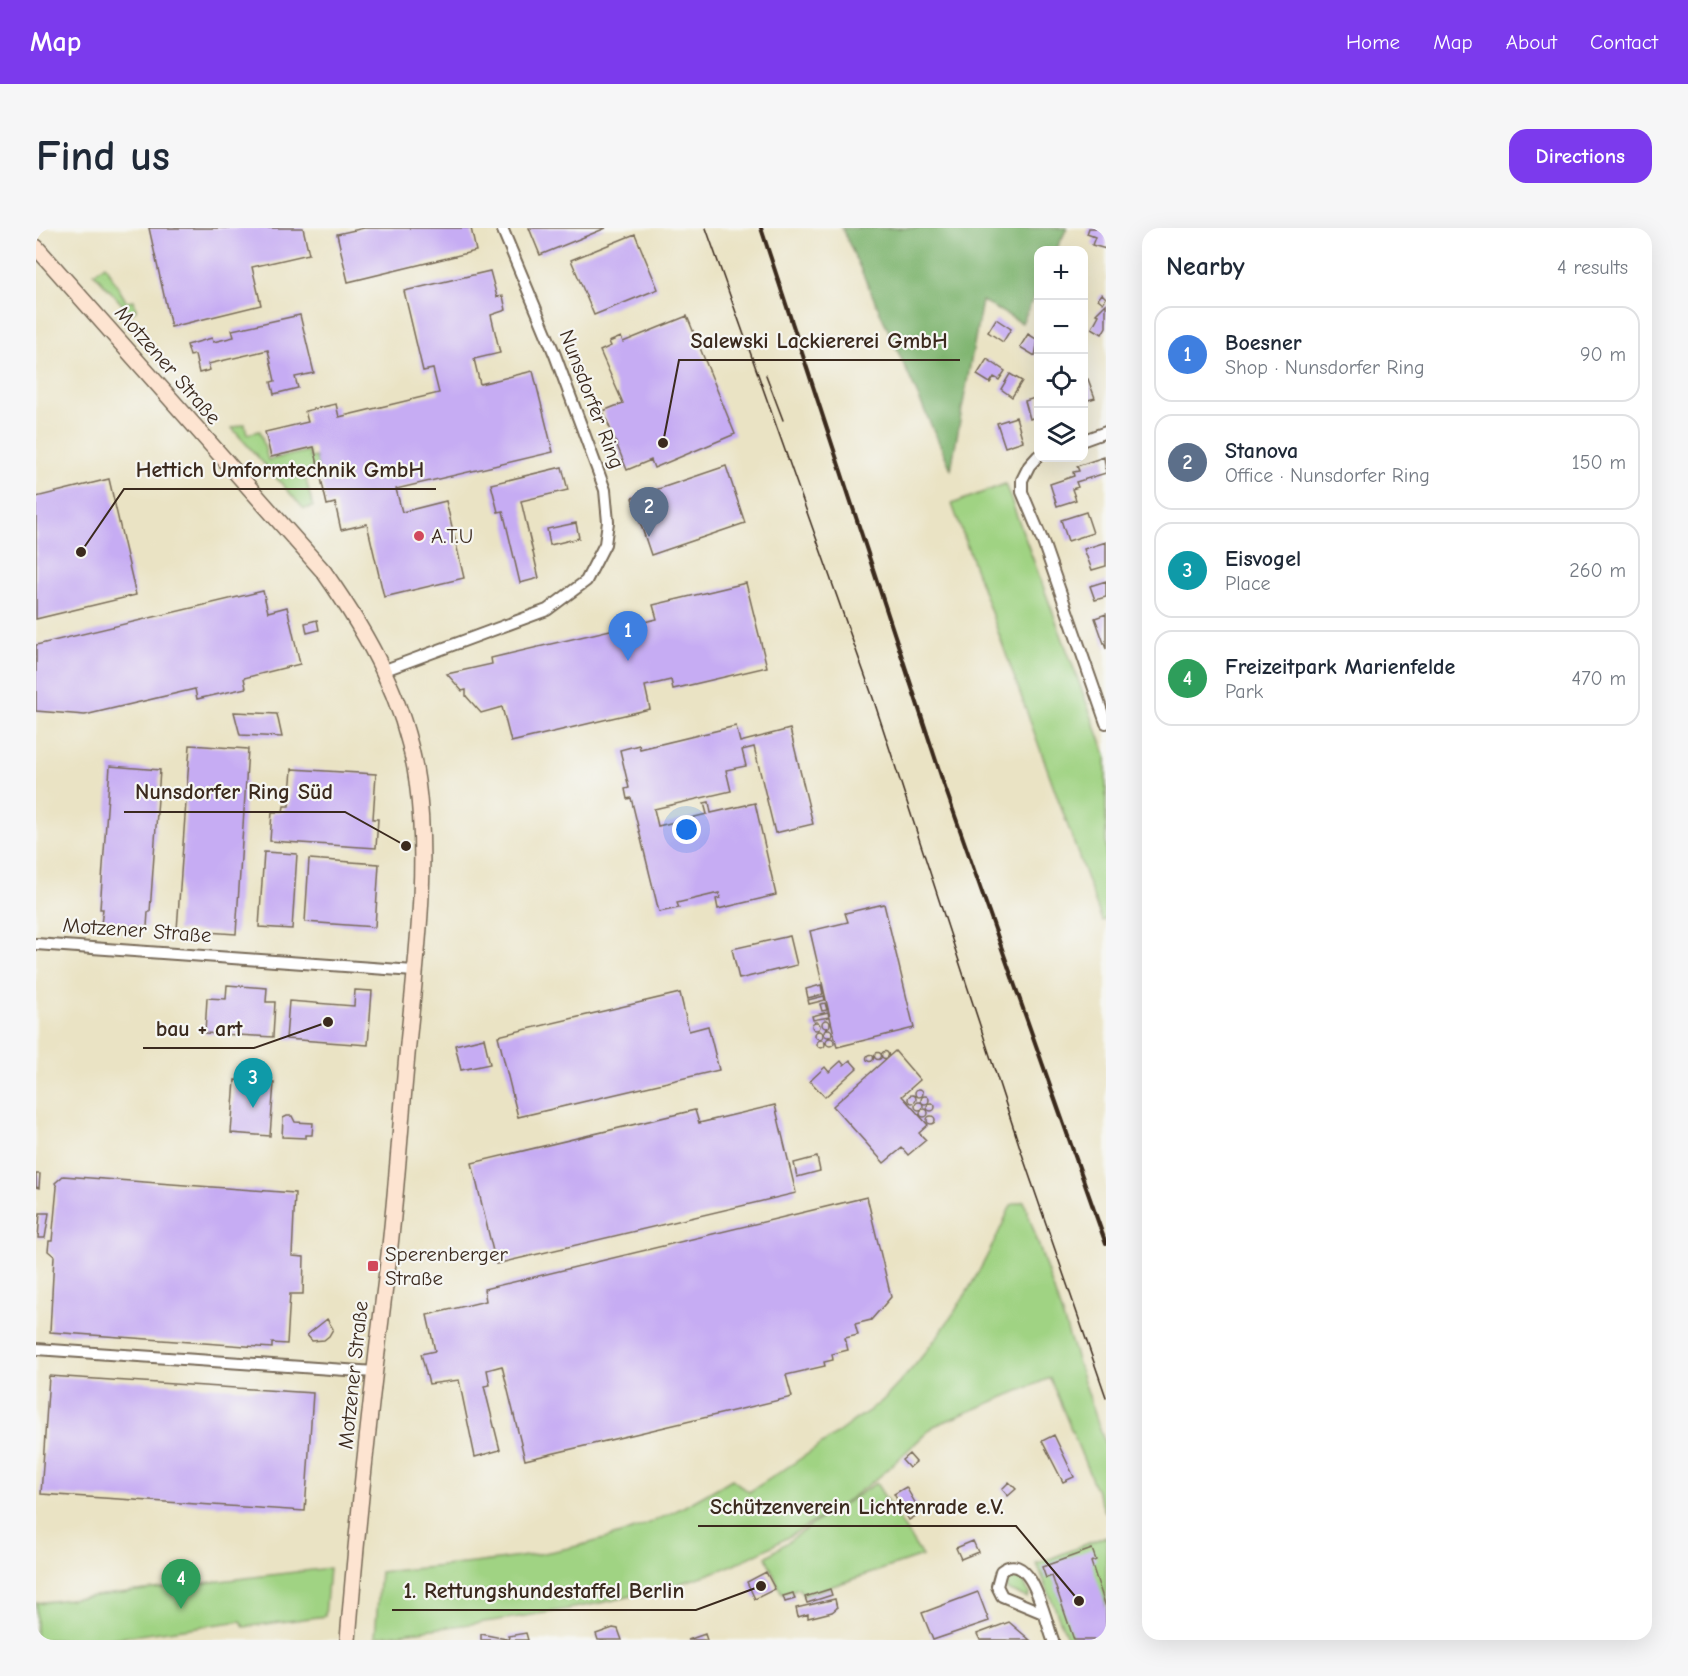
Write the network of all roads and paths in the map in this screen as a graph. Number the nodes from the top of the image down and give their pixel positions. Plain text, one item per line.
1 (502, 228) edge
2 (36, 247) edge
3 (1106, 432) edge
4 (1088, 438) edge
5 (1034, 460) edge
6 (385, 670) junction
7 (1106, 723) edge
8 (36, 944) edge
9 (414, 971) junction
10 (36, 1349) edge
11 (375, 1372) junction
12 (1043, 1613) junction
13 (348, 1640) edge
14 (1053, 1640) edge

1 - 6 street, Nunsdorfer Ring
2 - 6 street, Motzener Straße
3 - 4 street
5 - 7 street
6 - 9 street, Motzener Straße
8 - 9 street, Motzener Straße
9 - 11 street, Motzener Straße
10 - 11 street
11 - 13 street, Motzener Straße
12 - 12 street
12 - 14 street

